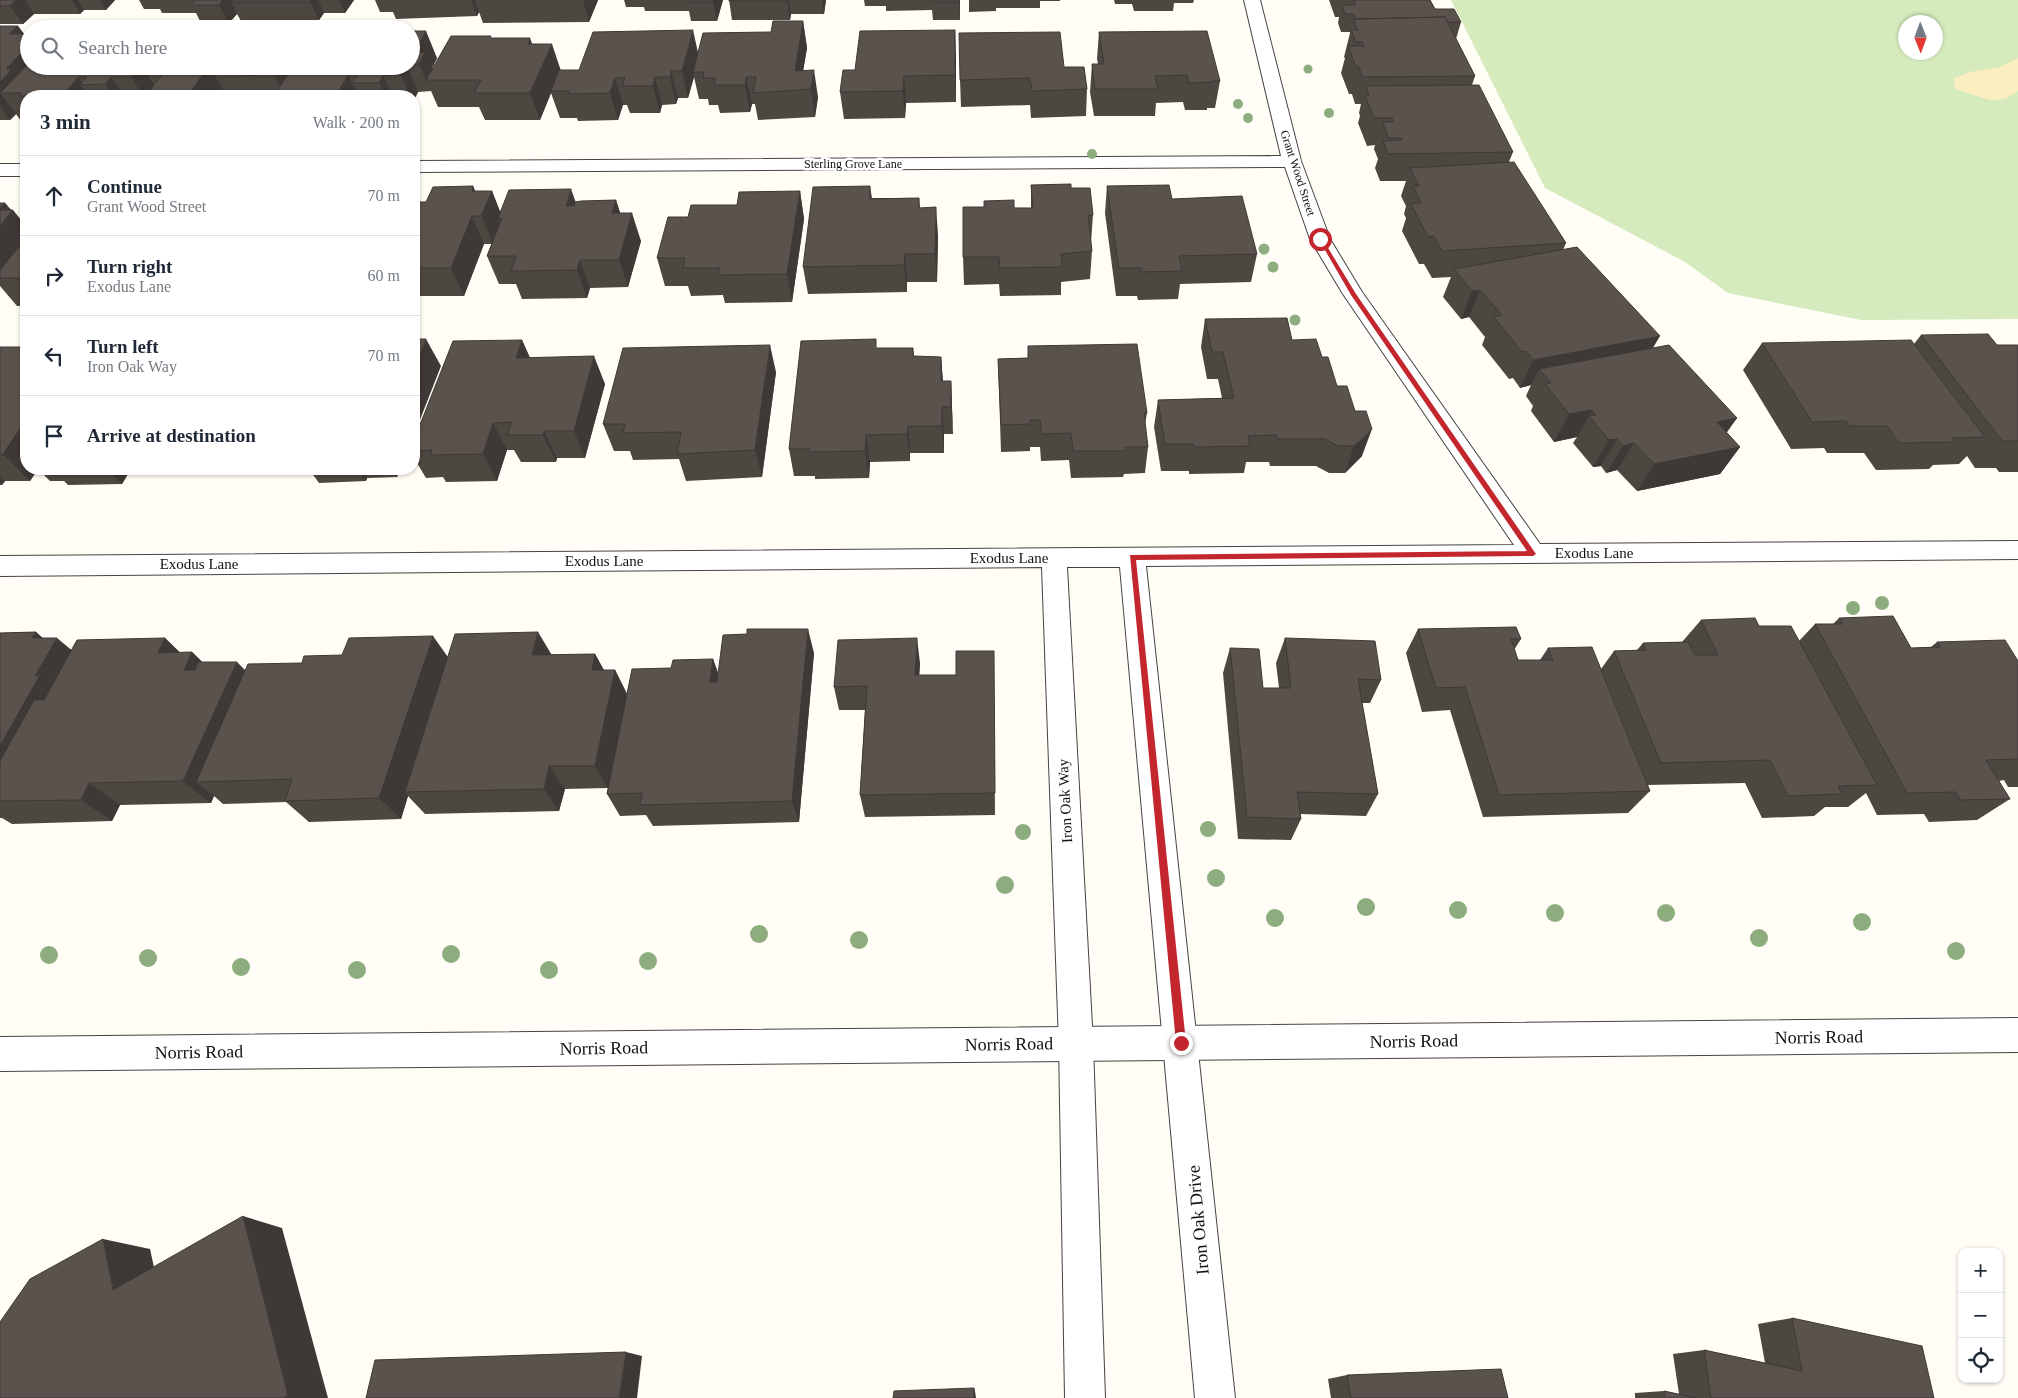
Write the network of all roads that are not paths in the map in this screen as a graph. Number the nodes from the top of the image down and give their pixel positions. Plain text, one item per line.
1 (1252, 0) edge
2 (1292, 161) junction
3 (420, 167) edge
4 (0, 170) edge
5 (20, 170) edge
6 (2018, 550) edge
7 (1533, 554) junction
8 (1054, 557) junction
9 (1132, 557) junction
10 (0, 566) edge
11 (2018, 1035) edge
12 (1181, 1043) junction
13 (1076, 1044) junction
14 (0, 1054) edge
15 (1085, 1398) edge
16 (1215, 1398) edge

1 - 2 street, Grant Wood Street
2 - 3 street, Sterling Grove Lane
2 - 7 street, Grant Wood Street
4 - 5 street
6 - 7 street, Exodus Lane
7 - 9 street, Exodus Lane
8 - 9 street, Exodus Lane
8 - 10 street, Exodus Lane
8 - 13 street, Iron Oak Way
9 - 12 street
11 - 12 street, Norris Road
12 - 13 street, Norris Road
12 - 16 street, Iron Oak Drive
13 - 14 street, Norris Road
13 - 15 street

